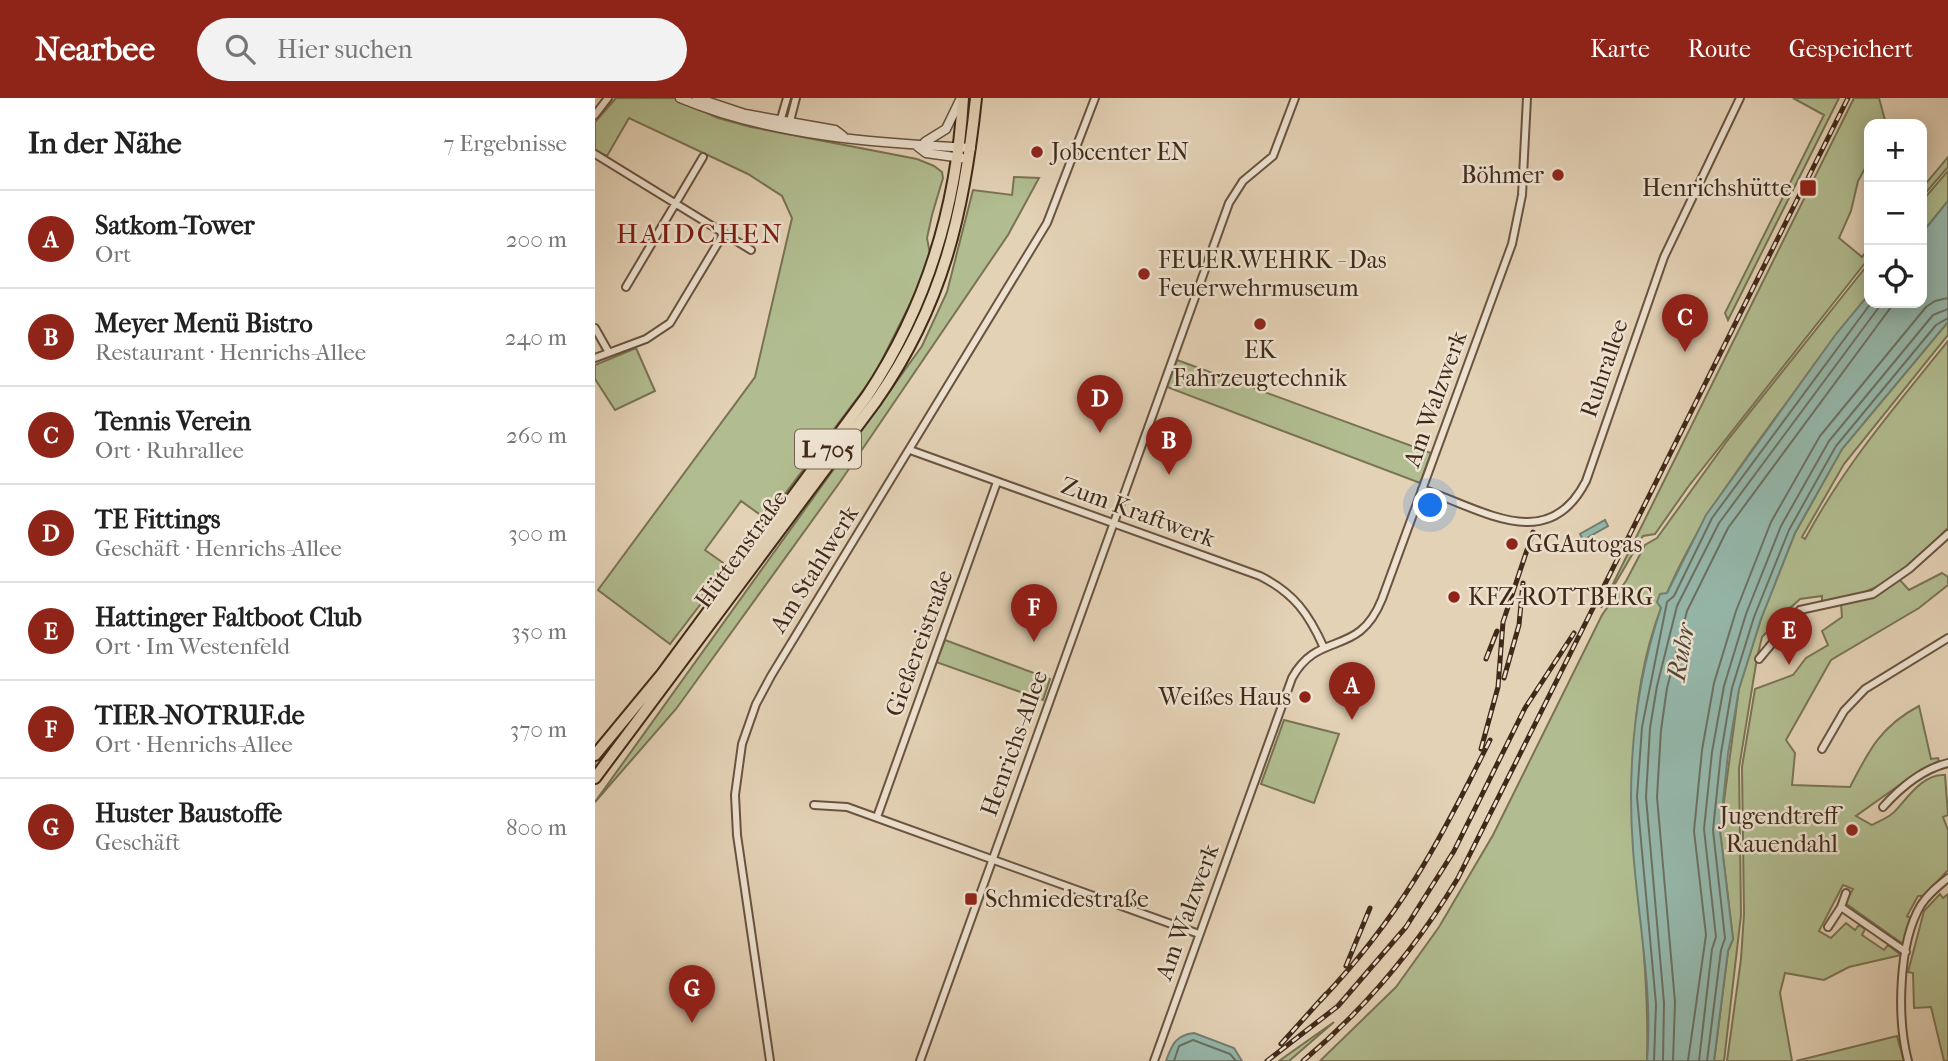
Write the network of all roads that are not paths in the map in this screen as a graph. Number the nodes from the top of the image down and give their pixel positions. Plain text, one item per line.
1 (608, 98) edge
2 (680, 98) edge
3 (697, 98) edge
4 (787, 98) edge
5 (796, 98) edge
6 (962, 98) edge
7 (976, 98) edge
8 (1095, 98) edge
9 (1295, 98) edge
10 (1527, 98) edge
11 (1740, 98) edge
12 (595, 115) edge
13 (779, 121) junction
14 (788, 126) junction
15 (917, 146) junction
16 (957, 153) junction
17 (970, 153) junction
18 (595, 154) edge
19 (703, 157) dead end
20 (676, 203) junction
21 (724, 233) junction
22 (751, 250) dead end
23 (626, 287) dead end
24 (595, 328) edge
25 (608, 351) junction
26 (595, 358) edge
27 (910, 450) junction
28 (997, 482) junction
29 (1422, 489) junction
30 (1113, 523) junction
31 (1948, 534) edge
32 (1948, 638) edge
33 (1324, 648) junction
34 (1759, 659) dead end
35 (618, 726) junction
36 (595, 748) edge
37 (1822, 749) dead end
38 (595, 755) edge
39 (1948, 762) edge
40 (595, 778) edge
41 (814, 805) dead end
42 (1883, 807) dead end
43 (877, 817) junction
44 (993, 859) junction
45 (1948, 878) edge
46 (1846, 893) dead end
47 (1841, 907) junction
48 (1828, 926) dead end
49 (1199, 934) junction
50 (1906, 952) junction
51 (770, 1061) edge
52 (920, 1061) edge
53 (1154, 1061) edge
54 (1908, 1061) edge

1 - 12 street
2 - 14 street
3 - 13 street
4 - 13 street
5 - 14 street
6 - 15 street
6 - 16 main road, Hüttenstraße / L 705
7 - 17 main road, Hüttenstraße / L 705
8 - 27 street, Am Stahlwerk
9 - 30 street, Henrichs-Allee
10 - 29 street, Am Walzwerk
11 - 29 street, Ruhrallee
13 - 14 street
14 - 15 street
15 - 16 street
16 - 17 street
16 - 35 main road, Hüttenstraße / L 705
17 - 40 main road, Hüttenstraße / L 705
18 - 20 street
19 - 20 street
20 - 21 street
20 - 23 street
21 - 22 street
21 - 25 street
24 - 25 street
25 - 26 street
27 - 28 street, Zum Kraftwerk
27 - 51 street, Am Stahlwerk
28 - 30 street, Zum Kraftwerk
28 - 43 street, Gießereistraße
29 - 33 street, Am Walzwerk
30 - 33 street, Zum Kraftwerk
30 - 44 street, Henrichs-Allee
31 - 34 street
32 - 37 street
33 - 49 street, Am Walzwerk
35 - 36 main road, L 705
35 - 38 main road, Hüttenstraße / L 705
39 - 42 street
41 - 43 street
43 - 44 street
44 - 49 street
44 - 52 street, Henrichs-Allee
45 - 50 street
46 - 47 street
47 - 48 street
47 - 50 street
49 - 53 street, Am Walzwerk
50 - 54 street

